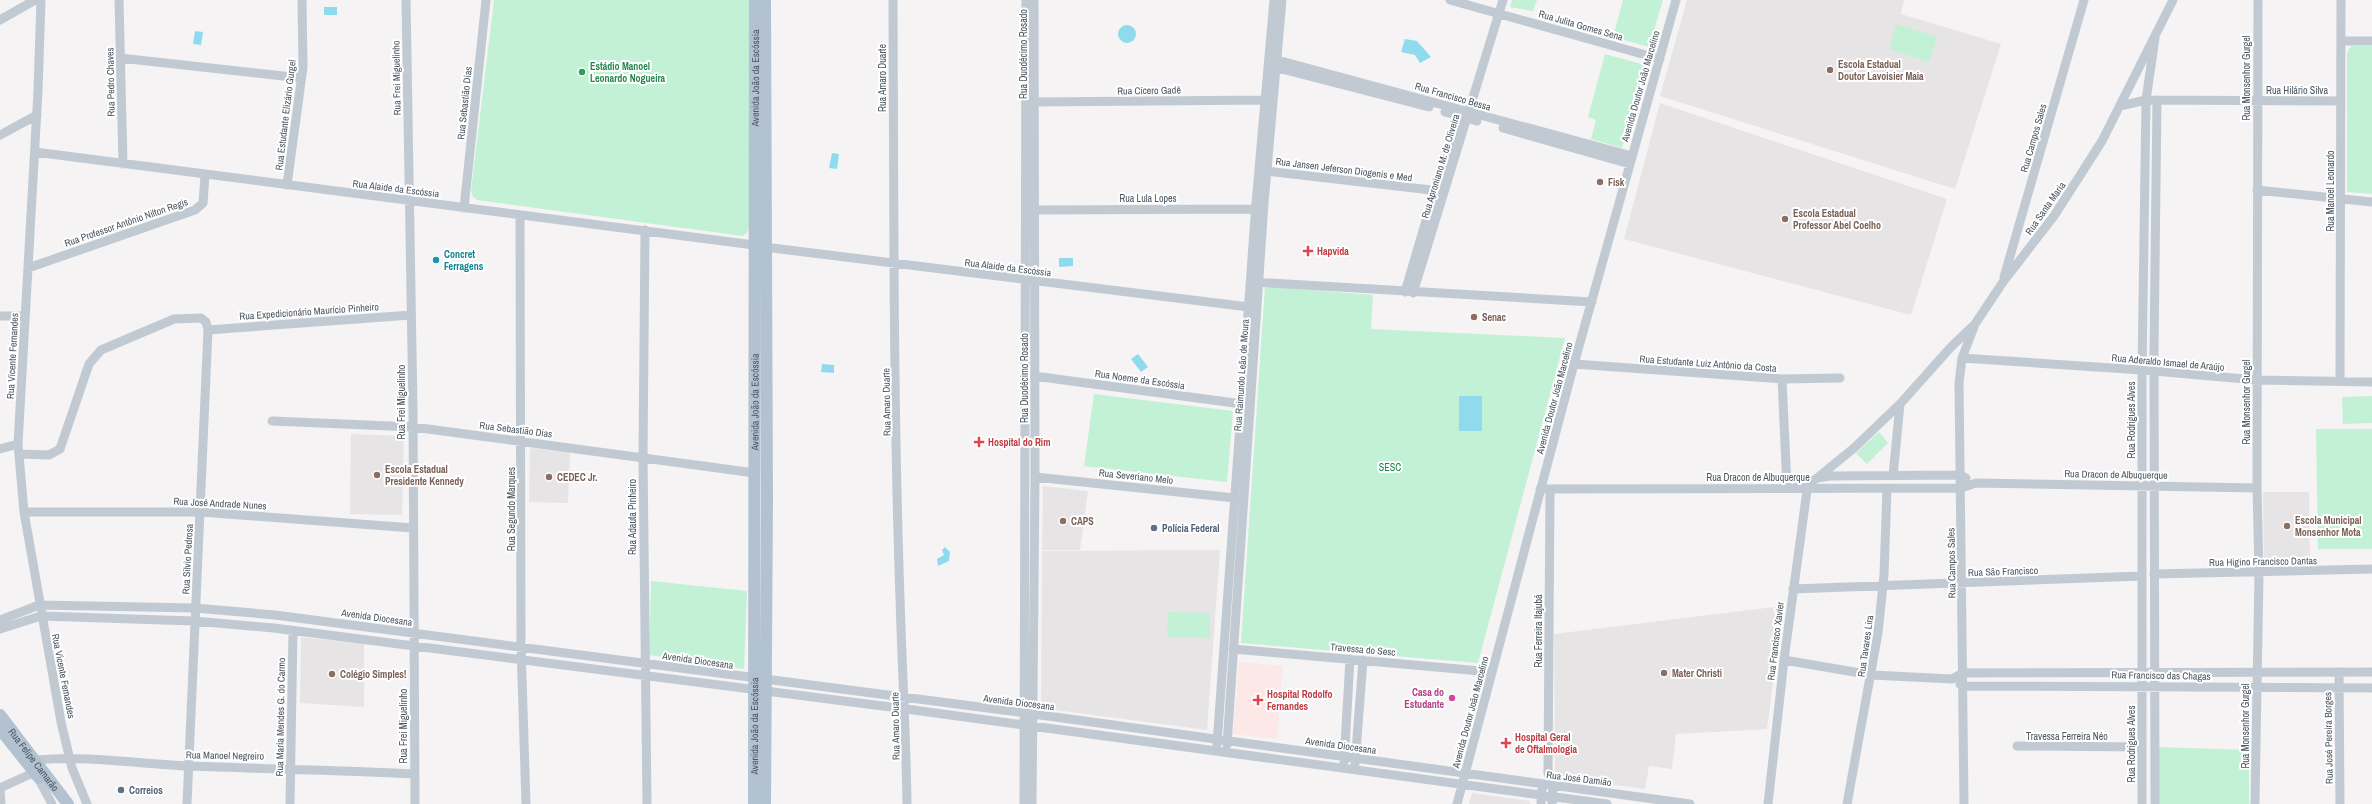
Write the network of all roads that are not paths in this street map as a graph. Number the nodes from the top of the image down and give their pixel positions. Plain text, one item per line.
1 (35, 0) edge
2 (41, 0) edge
3 (119, 0) edge
4 (302, 0) edge
5 (406, 0) edge
6 (486, 0) edge
7 (755, 0) edge
8 (765, 0) edge
9 (893, 0) edge
10 (1026, 0) edge
11 (1034, 0) edge
12 (1274, 0) edge
13 (1282, 0) edge
14 (1450, 0) edge
15 (1497, 0) edge
16 (1503, 0) edge
17 (1676, 0) edge
18 (2084, 0) edge
19 (2173, 0) edge
20 (2258, 0) edge
21 (2341, 0) edge
22 (1496, 12) junction
23 (0, 20) edge
24 (2155, 38) junction
25 (2341, 41) junction
26 (2372, 41) edge
27 (120, 58) junction
28 (1660, 59) junction
29 (1272, 62) junction
30 (301, 78) junction
31 (1265, 100) junction
32 (2146, 100) junction
33 (2158, 100) junction
34 (2257, 101) junction
35 (2341, 101) junction
36 (1034, 102) junction
37 (2120, 106) junction
38 (1465, 114) junction
39 (37, 115) junction
40 (0, 136) edge
41 (35, 152) junction
42 (1631, 160) junction
43 (123, 164) junction
44 (1266, 171) junction
45 (205, 175) junction
46 (288, 185) junction
47 (2257, 190) junction
48 (1439, 191) junction
49 (2341, 199) junction
50 (409, 202) junction
51 (2372, 202) edge
52 (464, 208) junction
53 (1260, 209) junction
54 (1033, 210) junction
55 (520, 215) junction
56 (645, 230) junction
57 (759, 246) junction
58 (894, 262) junction
59 (28, 268) junction
60 (1026, 281) junction
61 (1035, 282) junction
62 (1254, 282) junction
63 (2003, 282) junction
64 (1409, 292) junction
65 (1592, 302) junction
66 (1249, 307) junction
67 (411, 315) junction
68 (0, 316) edge
69 (25, 316) junction
70 (1975, 324) junction
71 (208, 330) junction
72 (1962, 358) junction
73 (1574, 364) junction
74 (2142, 370) junction
75 (2154, 371) junction
76 (1034, 376) junction
77 (1840, 378) dead end
78 (1782, 379) junction
79 (2257, 380) junction
80 (2340, 381) junction
81 (2372, 382) edge
82 (1242, 404) junction
83 (1900, 404) junction
84 (272, 421) dead end
85 (413, 427) junction
86 (522, 441) junction
87 (18, 444) junction
88 (0, 448) edge
89 (19, 454) junction
90 (643, 456) junction
91 (755, 473) junction
92 (1961, 475) junction
93 (1035, 476) junction
94 (1893, 476) junction
95 (1810, 482) junction
96 (1976, 483) junction
97 (2142, 485) junction
98 (2154, 486) junction
99 (1790, 488) junction
100 (1887, 488) junction
101 (1961, 488) junction
102 (2257, 488) junction
103 (1545, 489) junction
104 (1235, 498) junction
105 (24, 512) junction
106 (201, 512) junction
107 (413, 528) junction
108 (2372, 569) edge
109 (2259, 573) junction
110 (2154, 574) junction
111 (2142, 576) junction
112 (1962, 583) junction
113 (1883, 586) junction
114 (1793, 589) junction
115 (40, 605) junction
116 (195, 608) junction
117 (275, 615) junction
118 (41, 616) junction
119 (0, 620) edge
120 (194, 621) junction
121 (274, 628) junction
122 (0, 629) edge
123 (293, 631) junction
124 (414, 634) junction
125 (521, 646) junction
126 (414, 647) junction
127 (1233, 649) junction
128 (1350, 659) junction
129 (522, 660) junction
130 (1363, 660) junction
131 (1784, 660) junction
132 (644, 664) junction
133 (1492, 672) junction
134 (2142, 672) junction
135 (2339, 672) junction
136 (2372, 672) edge
137 (1963, 673) junction
138 (2154, 673) junction
139 (2256, 673) junction
140 (1872, 675) junction
141 (644, 676) junction
142 (1952, 679) junction
143 (760, 685) junction
144 (2142, 685) junction
145 (2154, 685) junction
146 (1964, 686) junction
147 (2256, 687) junction
148 (2338, 688) junction
149 (2372, 688) edge
150 (905, 698) junction
151 (906, 709) junction
152 (0, 714) edge
153 (1029, 714) junction
154 (1028, 726) junction
155 (0, 729) edge
156 (1218, 740) junction
157 (1228, 741) junction
158 (2017, 746) dead end
159 (2142, 747) junction
160 (1221, 752) junction
161 (69, 757) junction
162 (1344, 757) junction
163 (1356, 758) junction
164 (36, 766) junction
165 (189, 766) junction
166 (290, 768) junction
167 (1343, 768) junction
168 (1355, 770) junction
169 (1465, 773) junction
170 (1548, 773) junction
171 (414, 774) junction
172 (1463, 784) junction
173 (1543, 784) junction
174 (1553, 785) junction
175 (0, 788) edge
176 (1541, 800) edge
177 (1552, 800) edge
178 (86, 803) edge
179 (1, 804) edge
180 (52, 804) edge
181 (59, 804) edge
182 (68, 804) edge
183 (187, 804) edge
184 (290, 804) edge
185 (415, 804) edge
186 (526, 804) edge
187 (647, 804) edge
188 (754, 804) edge
189 (765, 804) edge
190 (907, 804) edge
191 (1024, 804) edge
192 (1032, 804) edge
193 (1457, 804) edge
194 (1607, 804) edge
195 (1690, 804) edge
196 (1768, 804) edge
197 (1848, 804) edge
198 (1964, 804) edge
199 (2142, 804) edge
200 (2155, 804) edge
201 (2256, 804) edge
202 (2340, 804) edge

1 - 23 street
2 - 39 street, Rua Vicente Fernandes
3 - 27 street, Rua Pedro Chaves
4 - 30 street, Rua Estudante Elizário Gurgel
5 - 50 street, Rua Frei Miguelinho
6 - 52 street, Rua Sebastião Dias
7 - 57 main road, Avenida João da Escóssia
8 - 57 main road, Avenida João da Escóssia
9 - 58 street, Rua Amaro Duarte
10 - 60 street, Rua Duodécimo Rosado
11 - 36 street, Rua Duodécimo Rosado
12 - 29 street, Rua Raimundo Leão de Moura
13 - 29 street, Rua Raimundo Leão de Moura
14 - 22 street, Rua Julita Gomes Sena
15 - 22 street, Rua Aproniano M. de Oliveira
16 - 22 street, Rua Aproniano M. de Oliveira
17 - 28 street, Avenida Doutor João Marcelino
18 - 63 street, Rua Campos Sales
19 - 24 street, Rua Santa Maria
20 - 34 street, Rua Monsenhor Gurgel
21 - 25 street, Rua Manoel Leonardo
22 - 28 street, Rua Julita Gomes Sena
22 - 38 street, Rua Aproniano M. de Oliveira
24 - 32 street, Rua Rodrigues Alves
24 - 37 street, Rua Santa Maria
25 - 26 street
25 - 35 street, Rua Manoel Leonardo
27 - 30 street
27 - 43 street, Rua Pedro Chaves
28 - 42 street, Avenida Doutor João Marcelino
29 - 31 street, Rua Raimundo Leão de Moura
29 - 38 street, Rua Francisco Bessa
29 - 44 street, Rua Raimundo Leão de Moura
30 - 46 street, Rua Estudante Elizário Gurgel
31 - 36 street, Rua Cícero Gadê
31 - 53 street, Rua Raimundo Leão de Moura
32 - 33 street, Rua Hilário Silva
32 - 37 street, Rua Hilário Silva
32 - 74 street, Rua Rodrigues Alves
33 - 34 street, Rua Hilário Silva
33 - 75 street
34 - 35 street, Rua Hilário Silva
34 - 47 street, Rua Monsenhor Gurgel
35 - 49 street, Rua Manoel Leonardo
36 - 54 street, Rua Duodécimo Rosado
37 - 63 street, Rua Santa Maria
38 - 42 street, Rua Francisco Bessa
38 - 48 street, Rua Aproniano M. de Oliveira
39 - 40 street
39 - 41 street, Rua Vicente Fernandes
41 - 43 street, Rua Alaide da Escóssia
41 - 59 street, Rua Vicente Fernandes
42 - 65 street, Avenida Doutor João Marcelino
43 - 45 street, Rua Alaide da Escóssia
44 - 48 street, Rua Jansen Jeferson Diogenis e Med
44 - 53 street, Rua Raimundo Leão de Moura
45 - 46 street, Rua Alaide da Escóssia
45 - 59 street, Rua Professor Antônio Nilton Regis
46 - 50 street, Rua Alaide da Escóssia
47 - 49 street
47 - 79 street, Rua Monsenhor Gurgel
48 - 64 street, Rua Aproniano M. de Oliveira
49 - 51 street
49 - 80 street, Rua Manoel Leonardo
50 - 52 street, Rua Alaide da Escóssia
50 - 67 street, Rua Frei Miguelinho
52 - 55 street, Rua Alaide da Escóssia
53 - 54 street, Rua Lula Lopes
53 - 62 street, Rua Raimundo Leão de Moura
54 - 61 street, Rua Duodécimo Rosado
55 - 56 street, Rua Alaide da Escóssia
55 - 86 street, Rua Segundo Marques
56 - 57 street, Rua Alaide da Escóssia
56 - 90 street, Rua Adauta Pinheiro
57 - 58 street, Rua Alaide da Escóssia
57 - 91 main road, Avenida João da Escóssia
57 - 143 main road, Avenida João da Escóssia
58 - 60 street, Rua Alaide da Escóssia
58 - 150 street, Rua Amaro Duarte
59 - 69 street, Rua Vicente Fernandes
60 - 61 street, Rua Alaide da Escóssia
60 - 153 street, Rua Duodécimo Rosado
61 - 66 street, Rua Alaide da Escóssia
61 - 76 street, Rua Duodécimo Rosado
62 - 64 street
62 - 66 street, Rua Raimundo Leão de Moura
62 - 127 street, Rua Raimundo Leão de Moura
63 - 70 street, Rua Santa Maria
64 - 65 street
65 - 73 street, Avenida Doutor João Marcelino
66 - 82 street, Rua Raimundo Leão de Moura
67 - 71 street, Rua Expedicionário Maurício Pinheiro
67 - 85 street, Rua Frei Miguelinho
68 - 69 street
69 - 87 street, Rua Vicente Fernandes
70 - 72 street, Rua Campos Sales
70 - 83 street, Rua Santa Maria
71 - 89 street
71 - 106 street, Rua Silvio Pedrosa
72 - 74 street, Rua Aderaldo Ismael de Araújo
72 - 92 street, Rua Campos Sales
73 - 78 street, Rua Estudante Luiz Antônio da Costa
73 - 103 street, Avenida Doutor João Marcelino
74 - 75 street, Rua Aderaldo Ismael de Araújo
74 - 97 street, Rua Rodrigues Alves
75 - 79 street, Rua Aderaldo Ismael de Araújo
75 - 98 street
76 - 82 street, Rua Noeme da Escóssia
76 - 93 street, Rua Duodécimo Rosado
77 - 78 street, Rua Estudante Luiz Antônio da Costa
78 - 99 street
79 - 80 street, Rua Aderaldo Ismael de Araújo
79 - 102 street, Rua Monsenhor Gurgel
80 - 81 street, Rua Aderaldo Ismael de Araújo
82 - 104 street, Rua Raimundo Leão de Moura
83 - 94 street
83 - 95 street, Rua Santa Maria
84 - 85 street, Rua Sebastião Dias
85 - 86 street, Rua Sebastião Dias
85 - 107 street, Rua Frei Miguelinho
86 - 90 street, Rua Sebastião Dias
86 - 125 street, Rua Segundo Marques
87 - 88 street
87 - 89 street, Rua Vicente Fernandes
89 - 105 street, Rua Vicente Fernandes
90 - 91 street, Rua Sebastião Dias
90 - 132 street, Rua Adauta Pinheiro
91 - 143 main road, Avenida João da Escóssia
92 - 94 street, Rua Dracon de Albuquerque
92 - 96 street, Rua Dracon de Albuquerque
92 - 101 street, Rua Campos Sales
93 - 104 street, Rua Severiano Melo
93 - 153 street, Rua Duodécimo Rosado
94 - 95 street, Rua Dracon de Albuquerque
95 - 99 street, Rua Santa Maria
95 - 100 street, Rua Dracon de Albuquerque
95 - 114 street, Rua Francisco Xavier
96 - 97 street, Rua Dracon de Albuquerque
96 - 101 street, Rua Dracon de Albuquerque
97 - 98 street, Rua Dracon de Albuquerque
97 - 111 street, Rua Rodrigues Alves
98 - 102 street, Rua Dracon de Albuquerque
98 - 110 street
99 - 103 street, Rua Dracon de Albuquerque
100 - 101 street, Rua Dracon de Albuquerque
100 - 113 street, Rua Tavares Lira
101 - 112 street, Rua Campos Sales
102 - 109 street, Rua Monsenhor Gurgel
103 - 133 street, Avenida Doutor João Marcelino
103 - 170 street, Rua Ferreira Itajubá
104 - 156 street, Rua Raimundo Leão de Moura
105 - 106 street, Rua José Andrade Nunes
105 - 115 street, Rua Vicente Fernandes
106 - 107 street, Rua José Andrade Nunes
106 - 116 street, Rua Silvio Pedrosa
107 - 124 street, Rua Frei Miguelinho
108 - 109 street, Rua Higino Francisco Dantas
109 - 110 street, Rua Higino Francisco Dantas
109 - 139 street, Rua Monsenhor Gurgel
110 - 138 street
111 - 112 street, Rua São Francisco
111 - 134 street, Rua Rodrigues Alves
112 - 113 street, Rua São Francisco
112 - 137 street, Rua Campos Sales
113 - 114 street, Rua São Francisco
113 - 140 street, Rua Tavares Lira
114 - 131 street, Rua Francisco Xavier
115 - 116 street, Avenida Diocesana
115 - 118 street, Rua Vicente Fernandes
115 - 119 street, Avenida Diocesana
116 - 117 street, Avenida Diocesana
116 - 120 street, Rua Silvio Pedrosa
117 - 121 street
117 - 124 street, Avenida Diocesana
118 - 120 street, Avenida Diocesana
118 - 122 street, Avenida Diocesana
118 - 161 street, Rua Vicente Fernandes
120 - 121 street, Avenida Diocesana
120 - 165 street, Rua Silvio Pedrosa
121 - 123 street, Avenida Diocesana
123 - 126 street, Avenida Diocesana
123 - 166 street, Rua Maria Mendes G. do Carmo
124 - 125 street, Avenida Diocesana
124 - 126 street, Rua Frei Miguelinho
125 - 129 street, Rua Segundo Marques
125 - 132 street, Avenida Diocesana
126 - 129 street, Avenida Diocesana
126 - 171 street, Rua Frei Miguelinho
127 - 128 street, Travessa do Sesc
127 - 157 street, Rua Raimundo Leão de Moura
128 - 130 street, Travessa do Sesc
128 - 162 street
129 - 141 street, Avenida Diocesana
129 - 186 street, Rua Segundo Marques
130 - 133 street, Travessa do Sesc
130 - 163 street
131 - 140 street
131 - 196 street, Rua Francisco Xavier
132 - 141 street, Rua Adauta Pinheiro
132 - 143 street, Avenida Diocesana
133 - 169 street, Avenida Doutor João Marcelino
134 - 137 street, Rua Francisco das Chagas
134 - 138 street, Rua Francisco das Chagas
134 - 144 street, Rua Rodrigues Alves
135 - 136 street, Rua Francisco das Chagas
135 - 139 street, Rua Francisco das Chagas
135 - 148 street, Rua José Pereira Borges
137 - 142 street, Rua Francisco das Chagas
137 - 146 street, Rua Campos Sales
138 - 139 street, Rua Francisco das Chagas
138 - 145 street
139 - 147 street, Rua Monsenhor Gurgel
140 - 142 street
140 - 197 street, Rua Tavares Lira
141 - 143 street, Avenida Diocesana
141 - 187 street, Rua Adauta Pinheiro
142 - 146 street
143 - 150 street, Avenida Diocesana
143 - 151 street, Avenida Diocesana
143 - 188 main road, Avenida João da Escóssia
143 - 189 main road, Avenida João da Escóssia
144 - 145 street, Rua Francisco das Chagas
144 - 146 street, Rua Francisco das Chagas
144 - 159 street, Rua Rodrigues Alves
145 - 147 street, Rua Francisco das Chagas
145 - 200 street
146 - 198 street, Rua Campos Sales
147 - 148 street, Rua Francisco das Chagas
147 - 201 street, Rua Monsenhor Gurgel
148 - 149 street, Rua Francisco das Chagas
148 - 202 street, Rua José Pereira Borges
150 - 151 street, Rua Amaro Duarte
150 - 153 street, Avenida Diocesana
151 - 154 street, Avenida Diocesana
151 - 190 street, Rua Amaro Duarte
152 - 164 main road, Rua Felipe Camarão
153 - 154 street, Rua Duodécimo Rosado
153 - 156 street, Avenida Diocesana
154 - 160 street, Avenida Diocesana
154 - 191 street, Rua Duodécimo Rosado
154 - 192 street, Rua Duodécimo Rosado
155 - 164 main road, Rua Felipe Camarão
156 - 157 street, Avenida Diocesana
156 - 160 street, Rua Raimundo Leão de Moura
157 - 160 street, Rua Raimundo Leão de Moura
157 - 162 street, Avenida Diocesana
158 - 159 street, Travessa Ferreira Néo
159 - 199 street, Rua Rodrigues Alves
160 - 167 street, Avenida Diocesana
161 - 164 street, Rua Manoel Negreiro
161 - 165 street, Rua Manoel Negreiro
161 - 178 street
162 - 163 street, Avenida Diocesana
162 - 167 street
163 - 168 street
163 - 169 street, Avenida Diocesana
164 - 175 street, Rua Manoel Negreiro
164 - 180 street, Rua Felipe Camarão
164 - 181 main road, Rua Felipe Camarão
164 - 182 main road, Rua Felipe Camarão
165 - 166 street, Rua Manoel Negreiro
165 - 183 street, Rua Silvio Pedrosa
166 - 171 street, Rua Manoel Negreiro
166 - 184 street, Rua Maria Mendes G. do Carmo
167 - 168 street, Avenida Diocesana
168 - 172 street, Avenida Diocesana
169 - 172 street, Avenida Doutor João Marcelino
169 - 173 street, Rua José Damião
170 - 173 street, Rua Ferreira Itajubá
170 - 174 street, Rua Ferreira Itajubá
171 - 185 street, Rua Frei Miguelinho
172 - 176 street
172 - 193 street, Avenida Doutor João Marcelino
173 - 174 street, Rua José Damião
173 - 176 street, Rua Ferreira Itajubá
174 - 177 street, Rua Ferreira Itajubá
174 - 195 street, Rua José Damião
175 - 179 street
176 - 177 street
177 - 194 street

